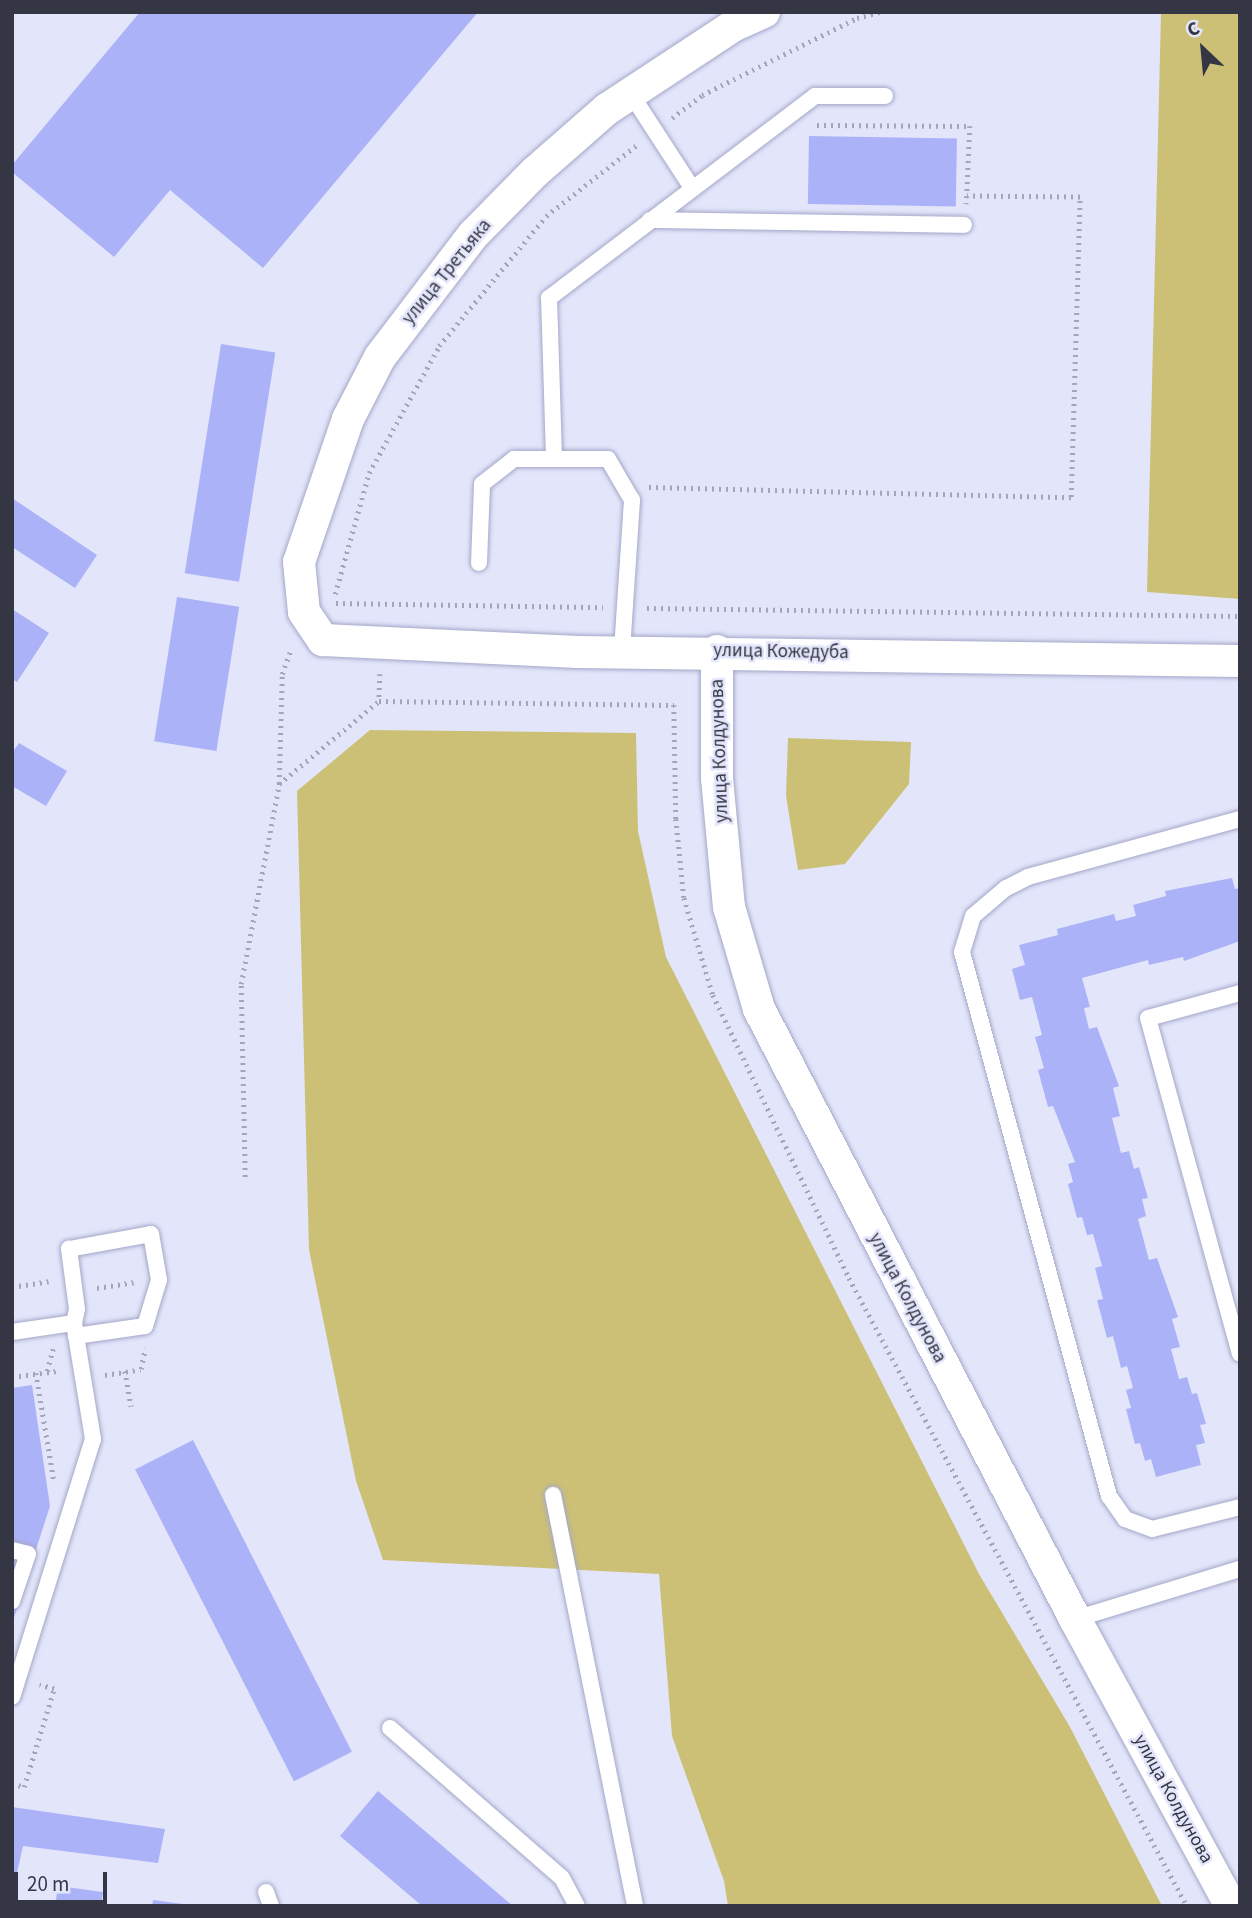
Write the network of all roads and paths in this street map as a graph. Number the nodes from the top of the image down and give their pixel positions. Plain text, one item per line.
1 (764, 12) edge
2 (879, 12) edge
3 (631, 94) junction
4 (886, 96) dead end
5 (776, 125) junction
6 (654, 131) junction
7 (692, 188) junction
8 (967, 196) junction
9 (650, 220) junction
10 (964, 225) joint
11 (554, 457) junction
12 (624, 487) junction
13 (479, 563) dead end
14 (380, 604) dead end
15 (873, 611) dead end
16 (304, 612) junction
17 (1240, 616) edge
18 (323, 640) joint
19 (717, 651) junction
20 (622, 652) junction
21 (1240, 661) edge
22 (380, 674) dead end
23 (379, 701) junction
24 (279, 784) junction
25 (1240, 819) edge
26 (1240, 993) edge
27 (245, 1177) dead end
28 (159, 1278) junction
29 (75, 1292) junction
30 (145, 1326) junction
31 (75, 1329) junction
32 (12, 1332) edge
33 (1240, 1354) edge
34 (125, 1371) junction
35 (36, 1373) junction
36 (12, 1377) edge
37 (83, 1379) junction
38 (131, 1406) dead end
39 (55, 1486) dead end
40 (553, 1495) dead end
41 (1240, 1507) edge
42 (12, 1550) edge
43 (1240, 1569) edge
44 (12, 1601) edge
45 (1075, 1619) junction
46 (18, 1678) junction
47 (12, 1697) edge
48 (390, 1728) dead end
49 (12, 1783) edge
50 (578, 1906) edge
51 (635, 1906) edge
52 (1187, 1906) edge
53 (1231, 1906) edge

1 - 3 street, улица Третьяка
2 - 6 path
3 - 6 lane
3 - 16 street, улица Третьяка
4 - 5 lane
5 - 7 lane
5 - 8 path
6 - 7 lane
6 - 14 path
7 - 9 lane
8 - 10 path
8 - 12 path
9 - 10 lane
9 - 11 lane
11 - 12 lane
11 - 13 lane
12 - 20 lane
15 - 17 path
16 - 18 street, улица Третьяка
16 - 24 path
18 - 20 street, улица Кожедуба
19 - 20 street, улица Кожедуба
19 - 21 street, улица Кожедуба
19 - 45 street, улица Колдунова
22 - 23 path
23 - 24 path
23 - 52 path
24 - 27 path
25 - 41 lane
26 - 33 lane
28 - 29 path
28 - 29 lane
28 - 30 lane
29 - 31 lane
30 - 31 lane
30 - 34 path
31 - 32 lane
31 - 37 lane
34 - 37 path
34 - 38 path
35 - 36 path
35 - 37 path
35 - 39 path
37 - 46 lane
40 - 51 lane
42 - 44 lane
43 - 45 lane
45 - 53 street, улица Колдунова
46 - 47 lane
46 - 49 path
48 - 50 lane

